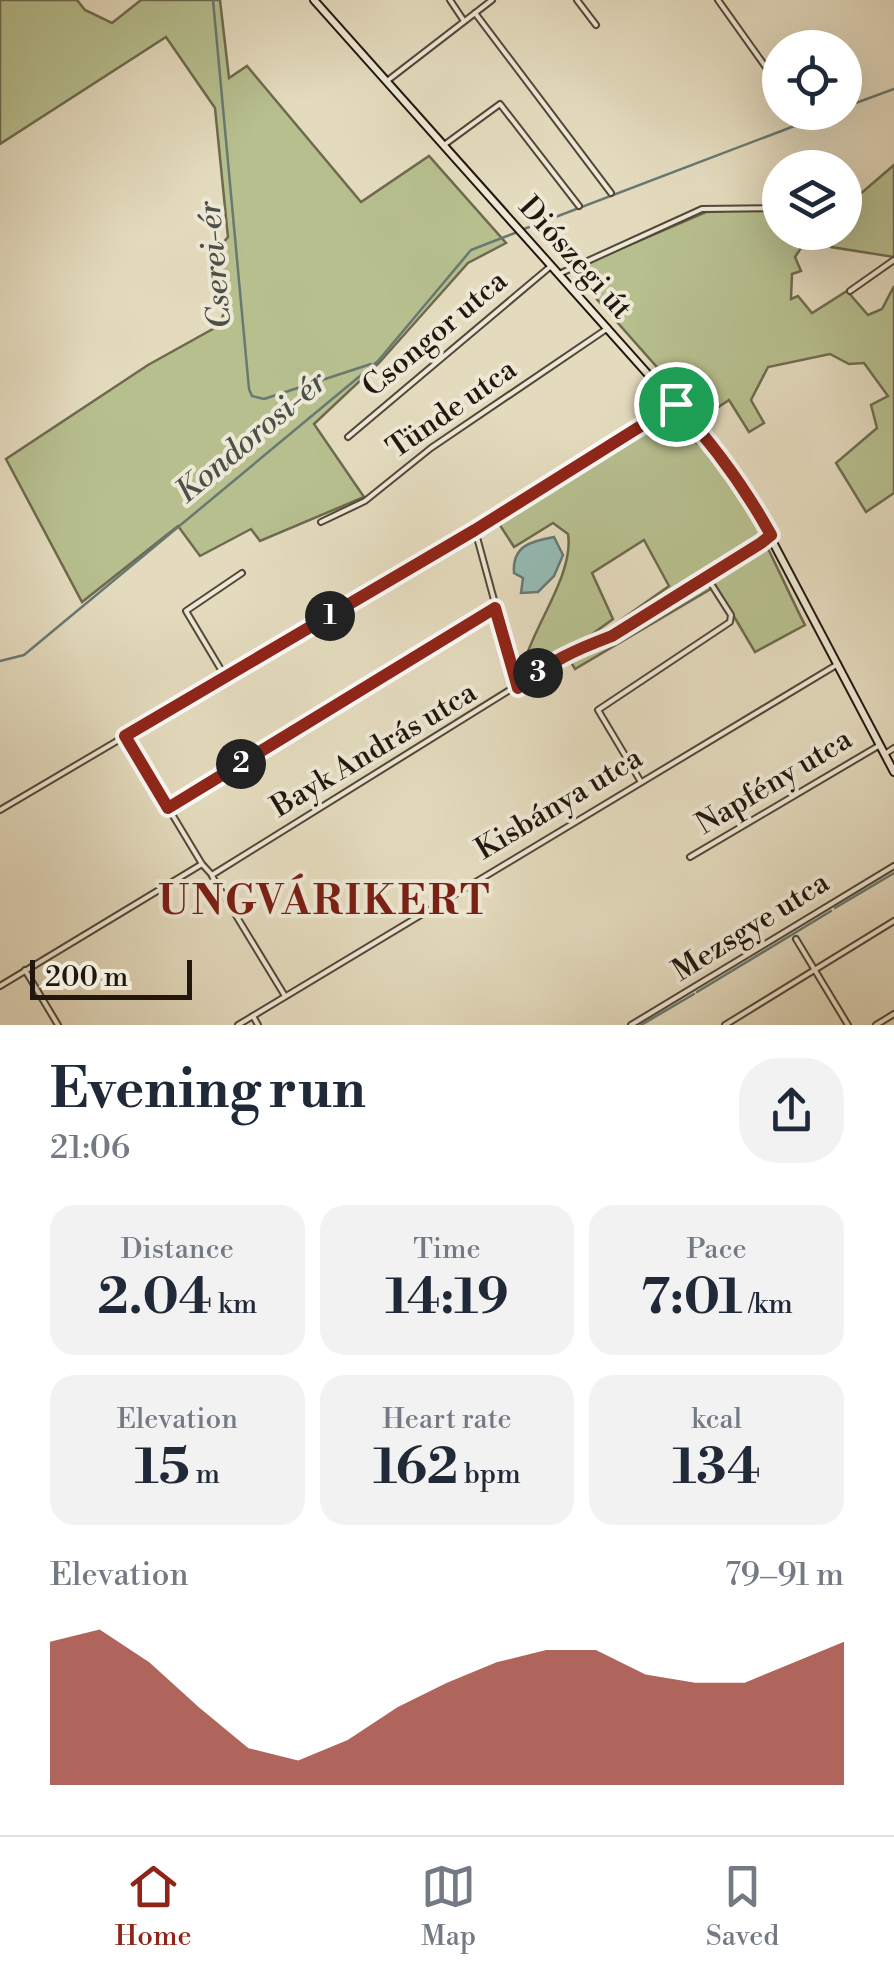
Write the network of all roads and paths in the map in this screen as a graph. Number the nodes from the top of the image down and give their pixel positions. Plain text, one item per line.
1 (314, 0) edge
2 (450, 0) edge
3 (492, 0) edge
4 (577, 0) edge
5 (718, 0) edge
6 (475, 13) junction
7 (464, 21) junction
8 (596, 25) dead end
9 (762, 62) edge
10 (386, 80) junction
11 (444, 145) junction
12 (611, 192) dead end
13 (579, 206) dead end
14 (762, 208) edge
15 (894, 260) edge
16 (551, 265) junction
17 (560, 274) junction
18 (850, 291) dead end
19 (608, 328) junction
20 (676, 404) junction
21 (348, 437) dead end
22 (321, 522) dead end
23 (475, 530) junction
24 (771, 535) junction
25 (242, 573) dead end
26 (708, 579) junction
27 (495, 608) junction
28 (506, 650) junction
29 (838, 664) junction
30 (532, 676) junction
31 (226, 678) junction
32 (518, 688) junction
33 (125, 736) junction
34 (880, 745) junction
35 (894, 748) edge
36 (885, 754) junction
37 (894, 772) edge
38 (641, 782) junction
39 (168, 808) junction
40 (0, 810) edge
41 (690, 857) dead end
42 (202, 864) junction
43 (894, 866) edge
44 (212, 876) junction
45 (894, 921) edge
46 (796, 939) dead end
47 (25, 970) junction
48 (815, 970) junction
49 (0, 986) edge
50 (285, 996) junction
51 (894, 1014) edge
52 (253, 1016) junction
53 (58, 1025) edge
54 (238, 1025) edge
55 (258, 1025) edge
56 (631, 1025) edge
57 (724, 1025) edge
58 (848, 1025) edge
59 (876, 1025) edge

1 - 10 main road, Diószegi út
2 - 7 street
3 - 6 street
4 - 8 street
5 - 9 street
6 - 7 street
6 - 12 street
7 - 10 street
10 - 11 main road, Diószegi út
11 - 13 street
11 - 16 main road, Diószegi út
14 - 17 street
15 - 18 street
16 - 17 main road, Diószegi út
16 - 21 street, Csongor utca
17 - 19 main road, Diószegi út
19 - 20 main road, Diószegi út
19 - 22 street, Tünde utca
20 - 23 street
20 - 24 main road, Diószegi út
23 - 27 street
23 - 31 street
24 - 26 street, Bayk András utca
24 - 29 main road, Diószegi út
25 - 31 street
26 - 30 street, Bayk András utca
26 - 38 street
27 - 28 street
27 - 39 street
28 - 30 street
28 - 32 street
29 - 34 main road, Diószegi út
29 - 38 street, Kisbánya utca
30 - 32 street, Bayk András utca
31 - 33 street
32 - 44 street, Bayk András utca
33 - 39 street
33 - 40 street
34 - 36 main road, Diószegi út
34 - 41 street, Napfény utca
35 - 36 street
36 - 37 main road, Diószegi út
38 - 50 street, Kisbánya utca
39 - 42 street
42 - 44 street
42 - 47 street
43 - 56 street, Mezsgye utca
44 - 50 street
45 - 48 street
46 - 48 street
47 - 49 street
47 - 53 street
48 - 57 street
48 - 58 street
50 - 52 street, Kisbánya utca
51 - 59 street
52 - 54 street, Kisbánya utca
52 - 55 street

